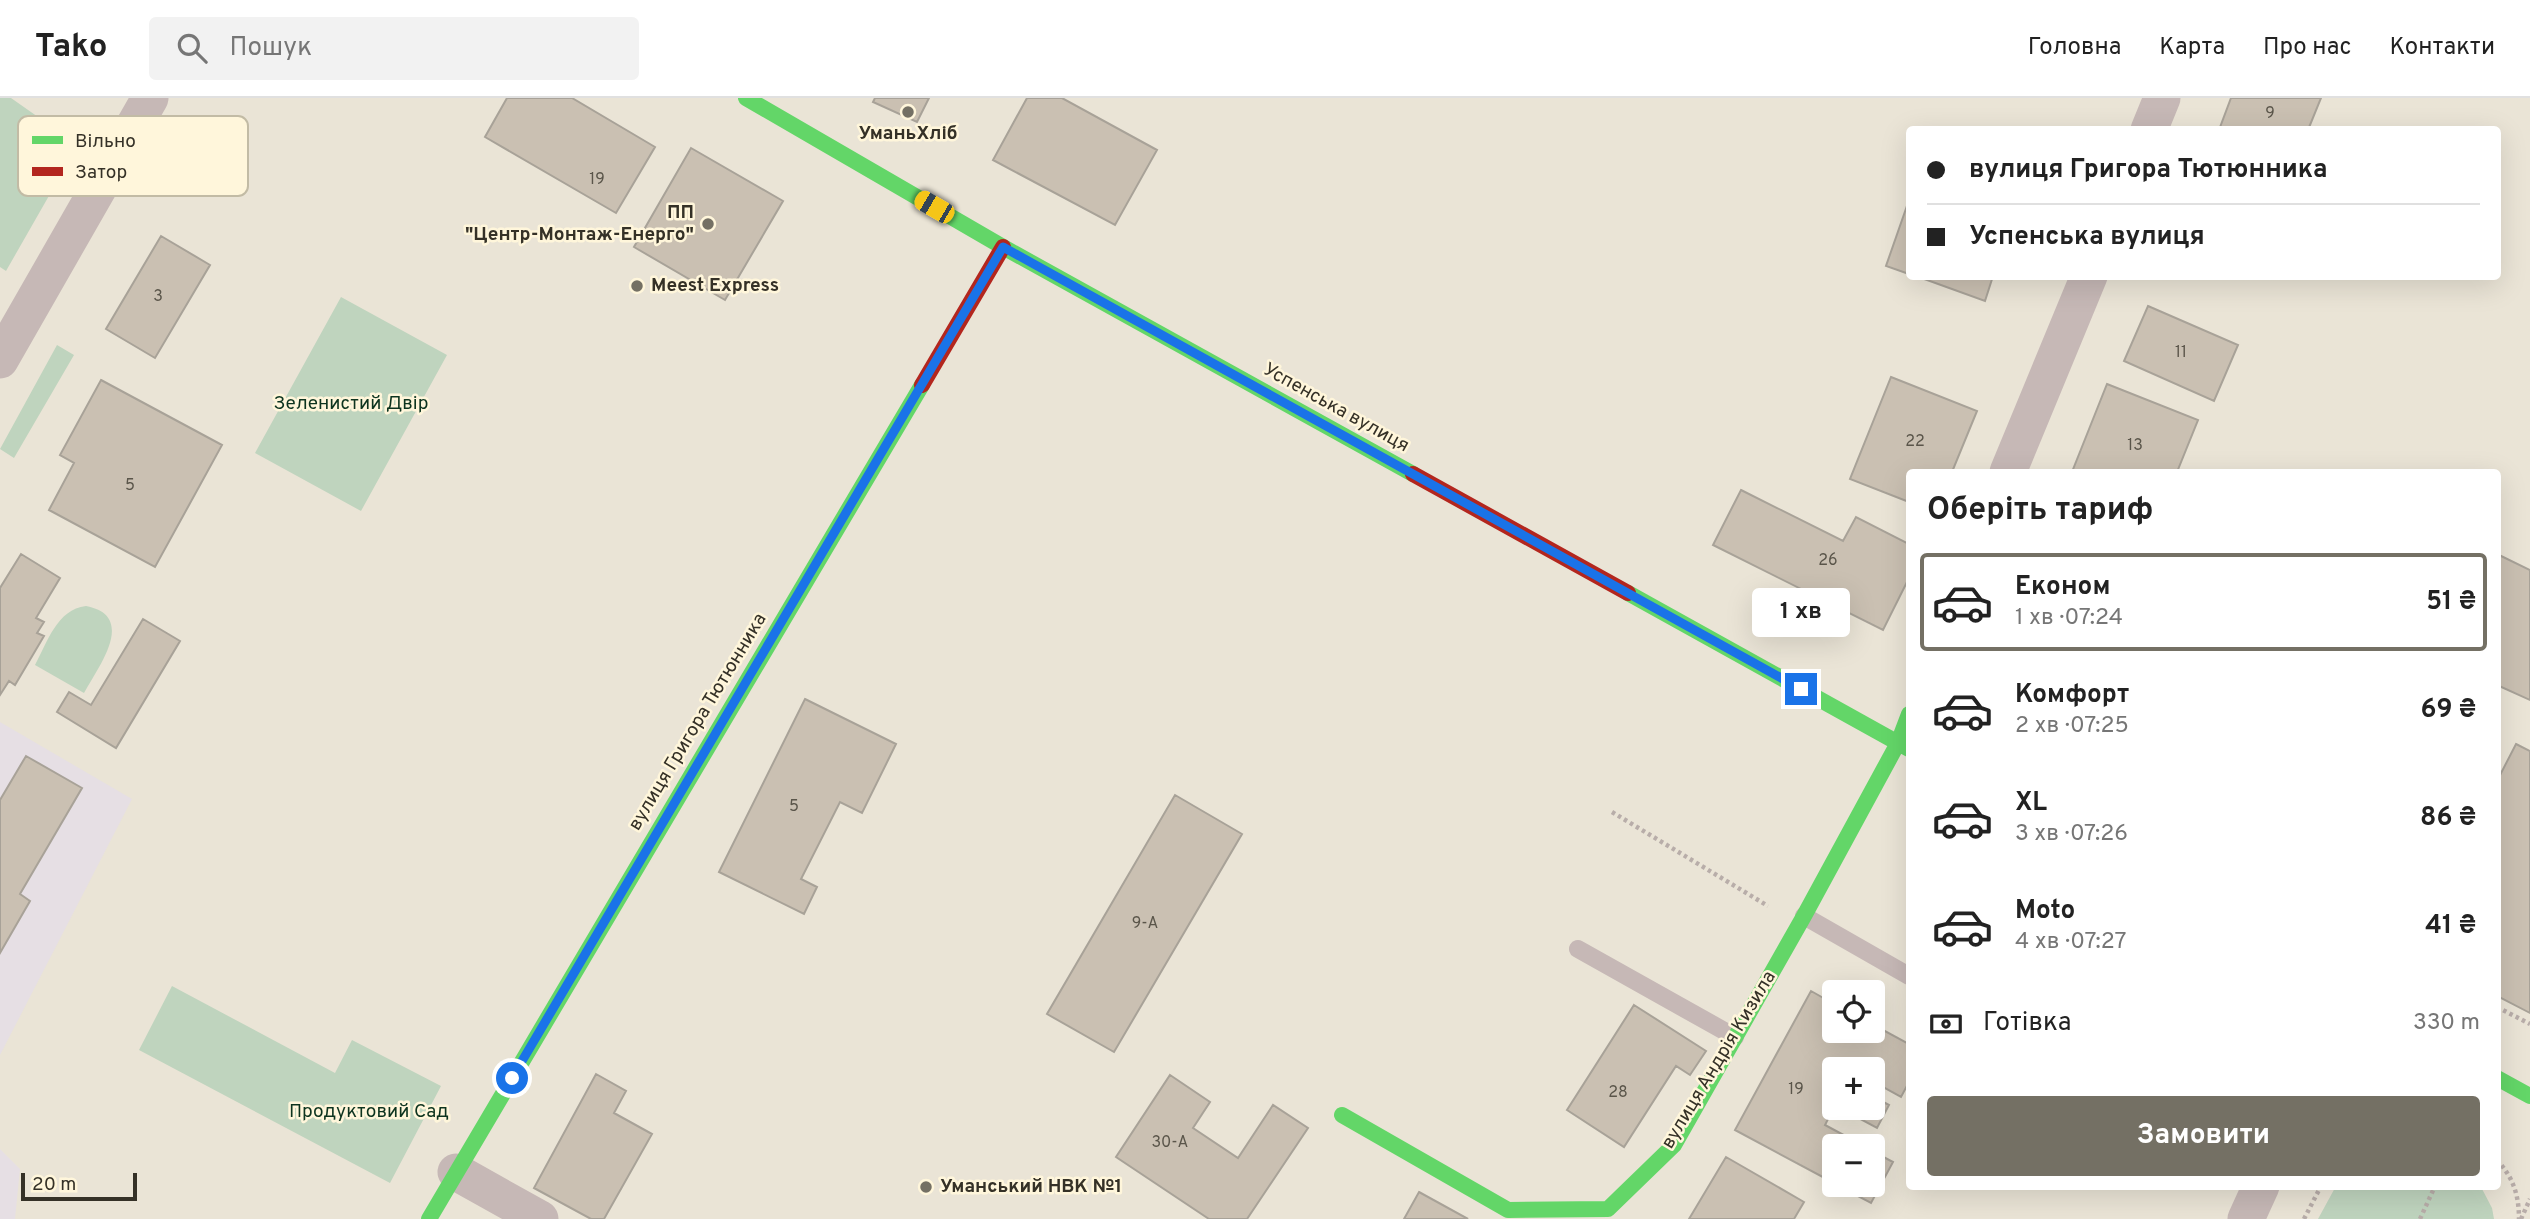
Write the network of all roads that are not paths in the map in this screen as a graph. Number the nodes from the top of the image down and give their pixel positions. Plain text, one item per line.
1 (150, 98) edge
2 (746, 98) edge
3 (2162, 98) edge
4 (776, 106) edge
5 (140, 116) edge
6 (2151, 126) edge
7 (94, 196) edge
8 (1003, 247) junction
9 (2087, 280) edge
10 (0, 360) edge
11 (2009, 469) edge
12 (1903, 746) edge
13 (1801, 920) junction
14 (1578, 949) dead end
15 (1906, 973) edge
16 (1735, 1037) junction
17 (2501, 1080) edge
18 (2530, 1096) edge
19 (1342, 1115) dead end
20 (456, 1172) junction
21 (2259, 1190) edge
22 (429, 1219) edge
23 (540, 1219) edge
24 (2246, 1219) edge

1 - 5 street
2 - 4 street, Успенська вулиця
3 - 6 street
4 - 8 street, Успенська вулиця
7 - 10 street
8 - 12 street, Успенська вулиця
8 - 20 street, вулиця Григора Тютюнника
9 - 11 street
12 - 13 street, вулиця Андрія Кизила
13 - 15 lane
13 - 16 street, вулиця Андрія Кизила
14 - 16 lane
16 - 19 street, вулиця Андрія Кизила
17 - 18 street
20 - 22 street, вулиця Григора Тютюнника
20 - 23 street
21 - 24 street

